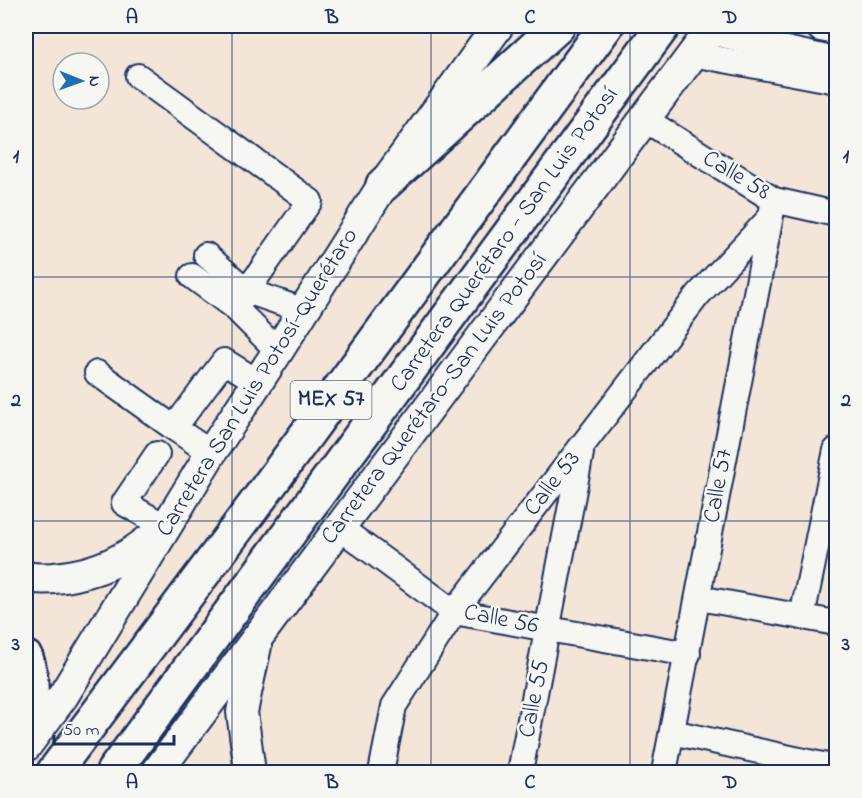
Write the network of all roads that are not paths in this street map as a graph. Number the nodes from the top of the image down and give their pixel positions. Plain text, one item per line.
1 (498, 26) edge
2 (558, 26) edge
3 (606, 26) edge
4 (663, 26) edge
5 (817, 26) edge
6 (837, 32) edge
7 (705, 37) edge
8 (777, 58) junction
9 (837, 60) edge
10 (138, 75) dead end
11 (837, 81) edge
12 (644, 119) junction
13 (383, 185) junction
14 (771, 210) junction
15 (837, 214) edge
16 (206, 255) dead end
17 (192, 276) dead end
18 (241, 299) junction
19 (302, 310) junction
20 (278, 351) junction
21 (98, 373) dead end
22 (258, 382) junction
23 (174, 428) junction
24 (581, 448) junction
25 (837, 450) edge
26 (211, 453) junction
27 (157, 454) dead end
28 (166, 527) junction
29 (340, 528) junction
30 (26, 577) edge
31 (699, 598) junction
32 (454, 612) junction
33 (802, 617) junction
34 (837, 623) edge
35 (549, 629) junction
36 (258, 637) junction
37 (688, 654) junction
38 (26, 657) edge
39 (672, 732) junction
40 (26, 734) edge
41 (26, 746) edge
42 (776, 764) edge
43 (837, 768) edge
44 (54, 772) edge
45 (113, 772) edge
46 (157, 772) edge
47 (250, 772) edge
48 (381, 772) edge
49 (520, 772) edge
50 (664, 772) edge

1 - 13 main road, Carretera San Luis Potosí-Querétaro
2 - 13 highway
3 - 44 highway, Carretera Querétaro - San Luis Potosí / MEX 57
4 - 45 highway, Carretera Querétaro - San Luis Potosí / MEX 57
5 - 6 street
7 - 8 street
7 - 12 main road, Carretera Querétaro-San Luis Potosí
8 - 9 street
8 - 11 street
10 - 18 street
12 - 14 street, Calle 58
12 - 29 main road, Carretera Querétaro-San Luis Potosí
13 - 19 main road, Carretera San Luis Potosí-Querétaro
14 - 15 street, Calle 58
14 - 24 street, Calle 53
14 - 31 street, Calle 57
16 - 18 street
17 - 18 street
18 - 19 street
18 - 20 street
19 - 20 main road, Carretera San Luis Potosí-Querétaro
20 - 22 main road, Carretera San Luis Potosí-Querétaro
21 - 23 street
22 - 23 street
22 - 26 main road, Carretera San Luis Potosí-Querétaro
23 - 26 street
24 - 32 street, Calle 53
24 - 35 street, Calle 55
25 - 33 street
26 - 28 main road, Carretera San Luis Potosí-Querétaro
27 - 28 street
28 - 30 main road
28 - 41 main road, Carretera San Luis Potosí-Querétaro
29 - 32 street, Calle 56
29 - 36 main road, Carretera Querétaro-San Luis Potosí
31 - 33 street
31 - 37 street, Calle 57
32 - 35 street, Calle 56
32 - 48 street, Calle 53
33 - 34 street
35 - 37 street, Calle 56
35 - 49 street, Calle 55
36 - 46 main road, Carretera Querétaro-San Luis Potosí
36 - 47 main road
37 - 39 street, Calle 57
38 - 40 highway
39 - 42 street
39 - 50 street, Calle 57
42 - 43 street

